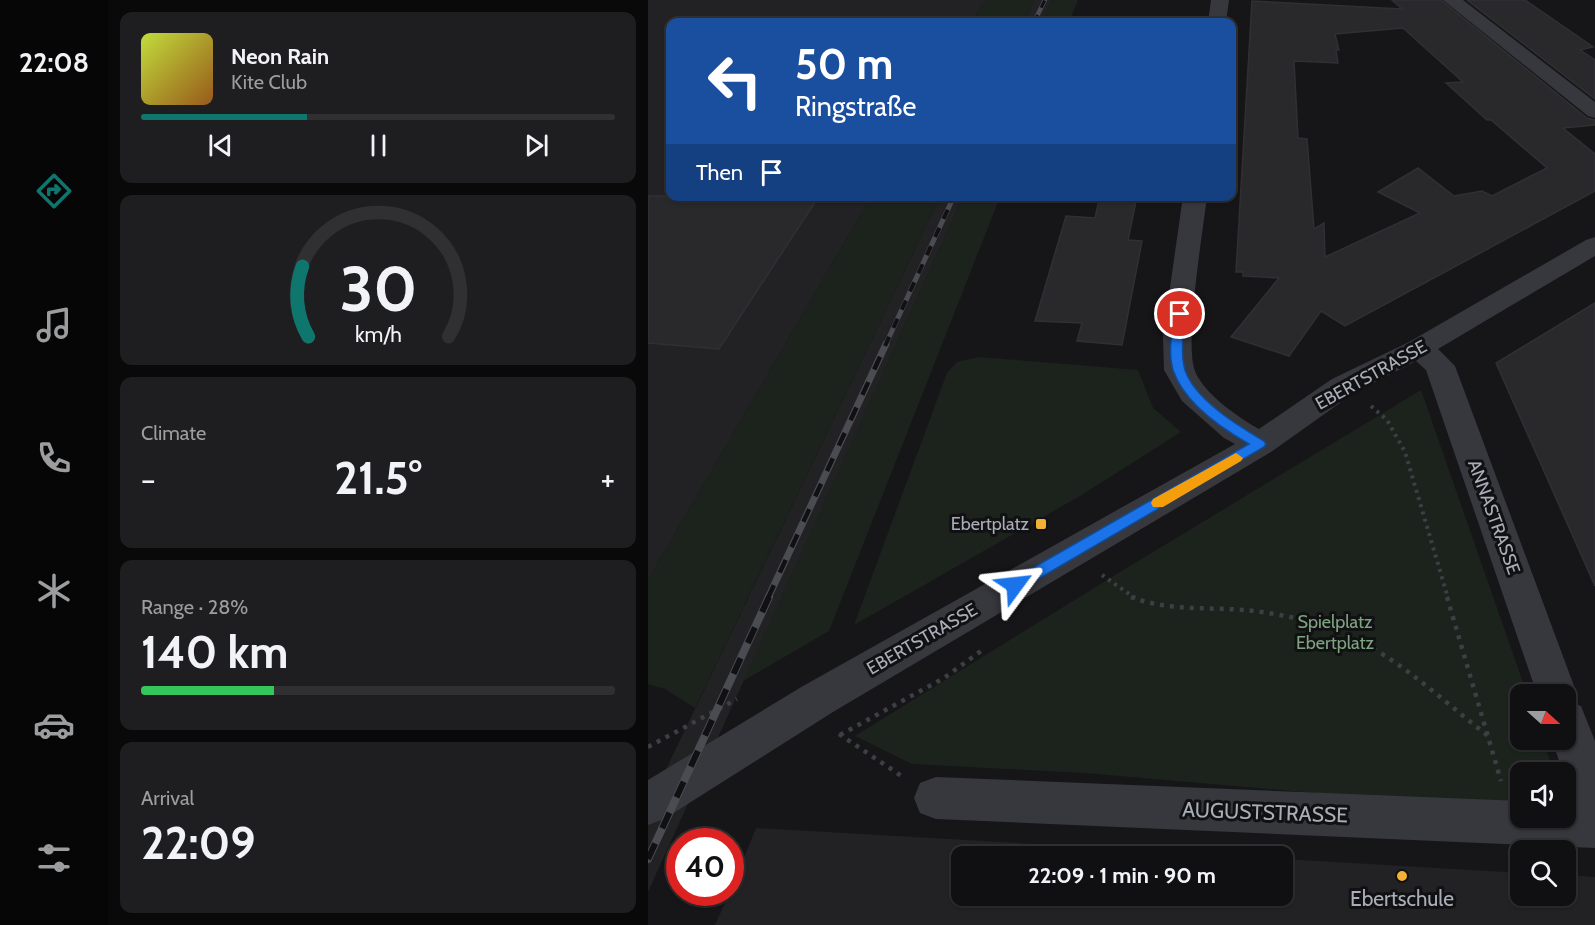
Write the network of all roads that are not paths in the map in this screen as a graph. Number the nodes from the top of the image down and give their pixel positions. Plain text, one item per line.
1 (1220, 0) edge
2 (1452, 0) edge
3 (1218, 18) edge
4 (1595, 112) edge
5 (1194, 201) edge
6 (1595, 245) edge
7 (1419, 348) junction
8 (1260, 444) junction
9 (1553, 684) edge
10 (1576, 747) edge
11 (936, 798) road end
12 (1595, 800) edge
13 (648, 804) edge
14 (1595, 826) edge

1 - 3 street
2 - 4 street
5 - 8 street
6 - 7 street, EBERTSTRASSE
7 - 8 street, EBERTSTRASSE
7 - 9 street, ANNASTRASSE
8 - 13 street, EBERTSTRASSE
10 - 12 street
11 - 14 street, AUGUSTSTRASSE

